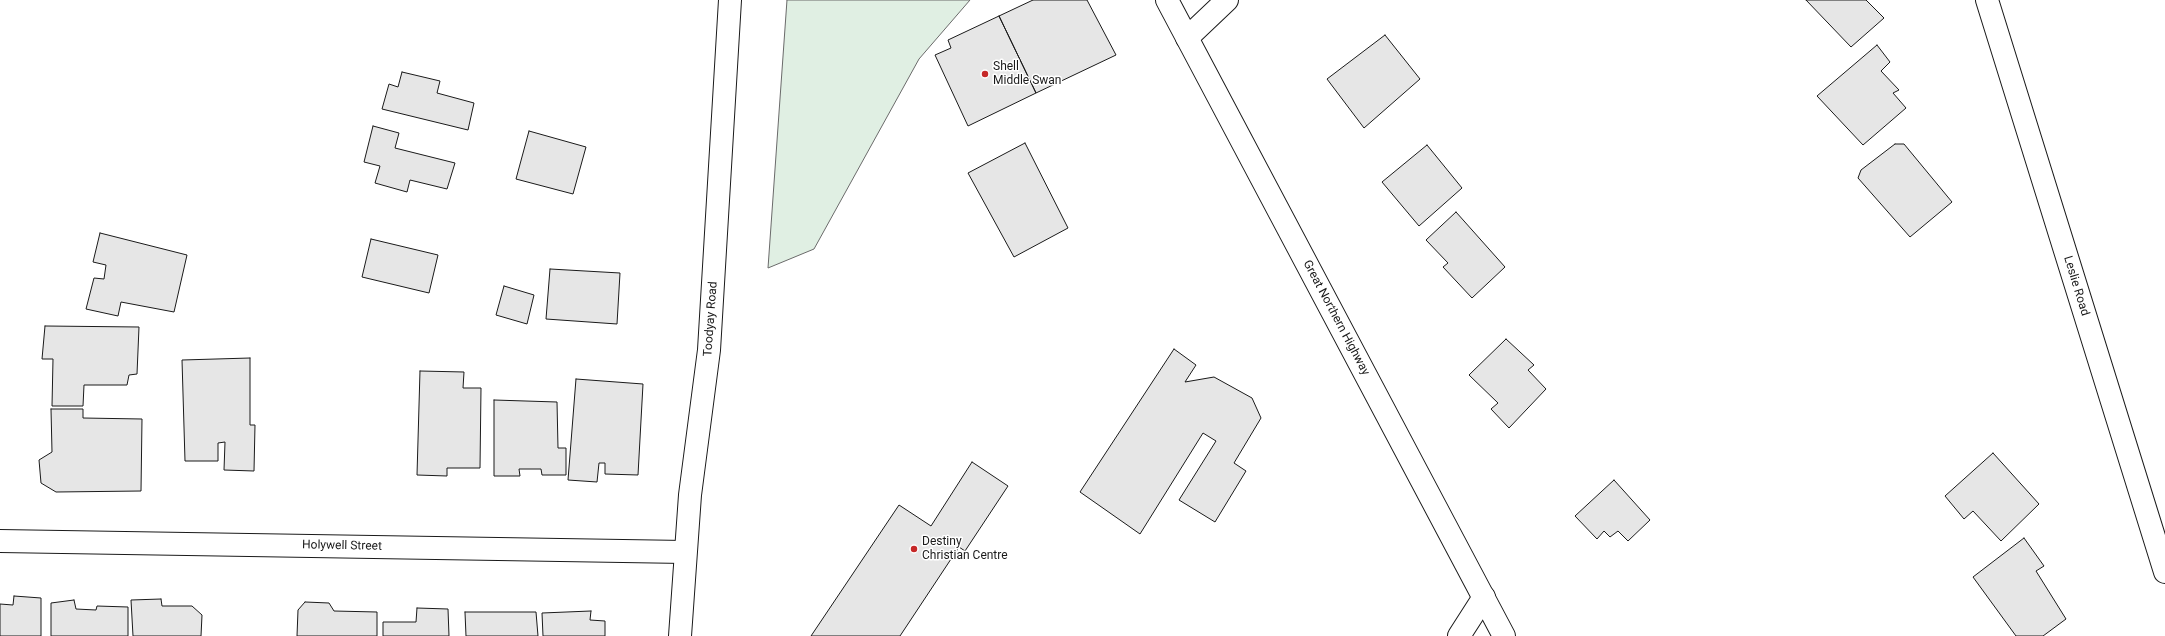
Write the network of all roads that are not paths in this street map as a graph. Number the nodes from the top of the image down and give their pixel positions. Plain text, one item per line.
1 (730, 0) edge
2 (1167, 0) edge
3 (1227, 0) edge
4 (1987, 0) edge
5 (1187, 38) junction
6 (0, 541) edge
7 (685, 552) junction
8 (2165, 572) edge
9 (1484, 597) junction
10 (680, 636) edge
11 (1459, 636) edge
12 (1504, 636) edge

1 - 7 street, Toodyay Road
2 - 5 street, Great Northern Highway
3 - 5 street
4 - 8 street, Leslie Road
5 - 9 street, Great Northern Highway
6 - 7 street, Holywell Street
7 - 10 street, Toodyay Road
9 - 11 street
9 - 12 street, Great Northern Highway

